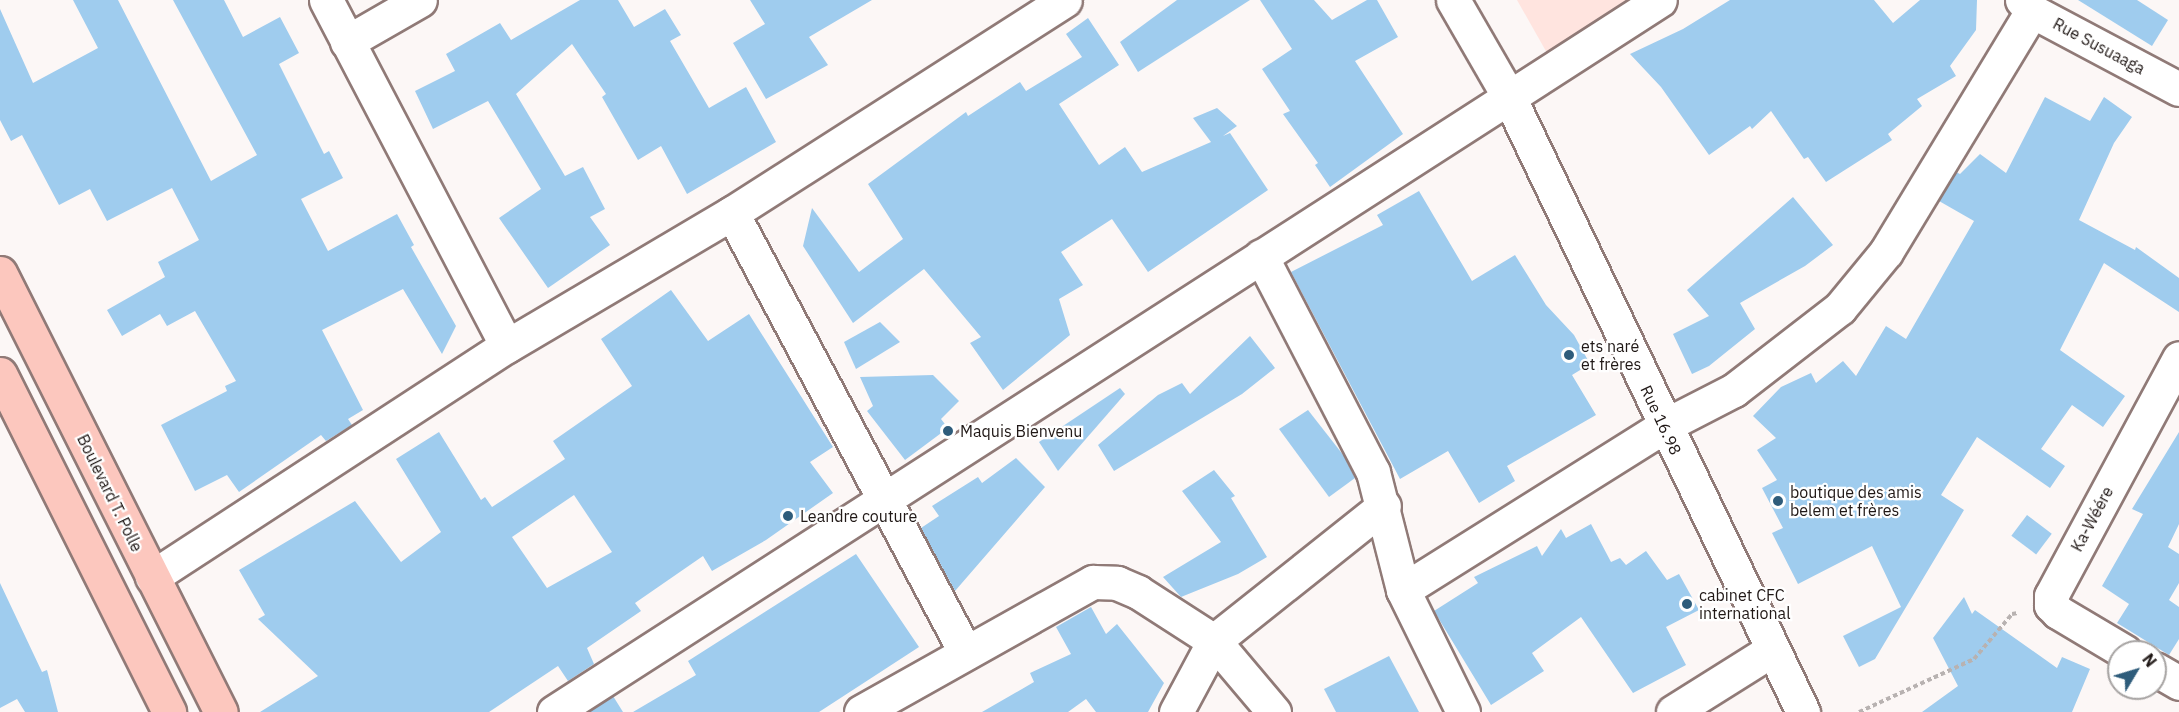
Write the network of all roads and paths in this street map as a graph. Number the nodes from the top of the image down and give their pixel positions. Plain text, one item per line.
1 (326, 0) edge
2 (420, 0) edge
3 (1065, 0) edge
4 (1453, 0) edge
5 (1660, 0) edge
6 (2027, 5) edge
7 (347, 42) junction
8 (2179, 88) edge
9 (1509, 97) junction
10 (732, 213) junction
11 (1261, 256) junction
12 (0, 273) edge
13 (507, 346) junction
14 (2179, 358) edge
15 (0, 374) edge
16 (1664, 426) junction
17 (885, 499) junction
18 (1384, 506) junction
19 (152, 577) junction
20 (1403, 590) junction
21 (2051, 605) junction
22 (1214, 641) junction
23 (2107, 641) edge
24 (1772, 650) junction
25 (966, 653) junction
26 (566, 709) edge
27 (169, 712) edge
28 (221, 712) edge
29 (861, 712) edge
30 (1176, 712) edge
31 (1274, 712) edge
32 (1462, 712) edge
33 (1673, 712) edge
34 (1803, 712) edge
35 (1858, 712) edge

1 - 7 street
2 - 7 street
3 - 10 street
4 - 9 street, Rue 16.98
5 - 9 street
6 - 8 street, Rue Susuaaga
6 - 16 street
7 - 13 street
9 - 11 street
9 - 16 street, Rue 16.98
10 - 13 street
10 - 17 street
11 - 17 street
11 - 18 street
12 - 19 highway, Boulevard T. Polle
13 - 19 street
14 - 21 street, Ka-Wéére
15 - 27 highway
16 - 20 street
16 - 24 street, Rue 16.98
17 - 25 street
17 - 26 street
18 - 20 street
18 - 22 street
19 - 28 highway, Boulevard T. Polle
20 - 32 street
21 - 23 street
21 - 35 path
22 - 25 street
22 - 30 street
22 - 31 street
24 - 33 street
24 - 34 street, Rue 16.98
25 - 29 street

